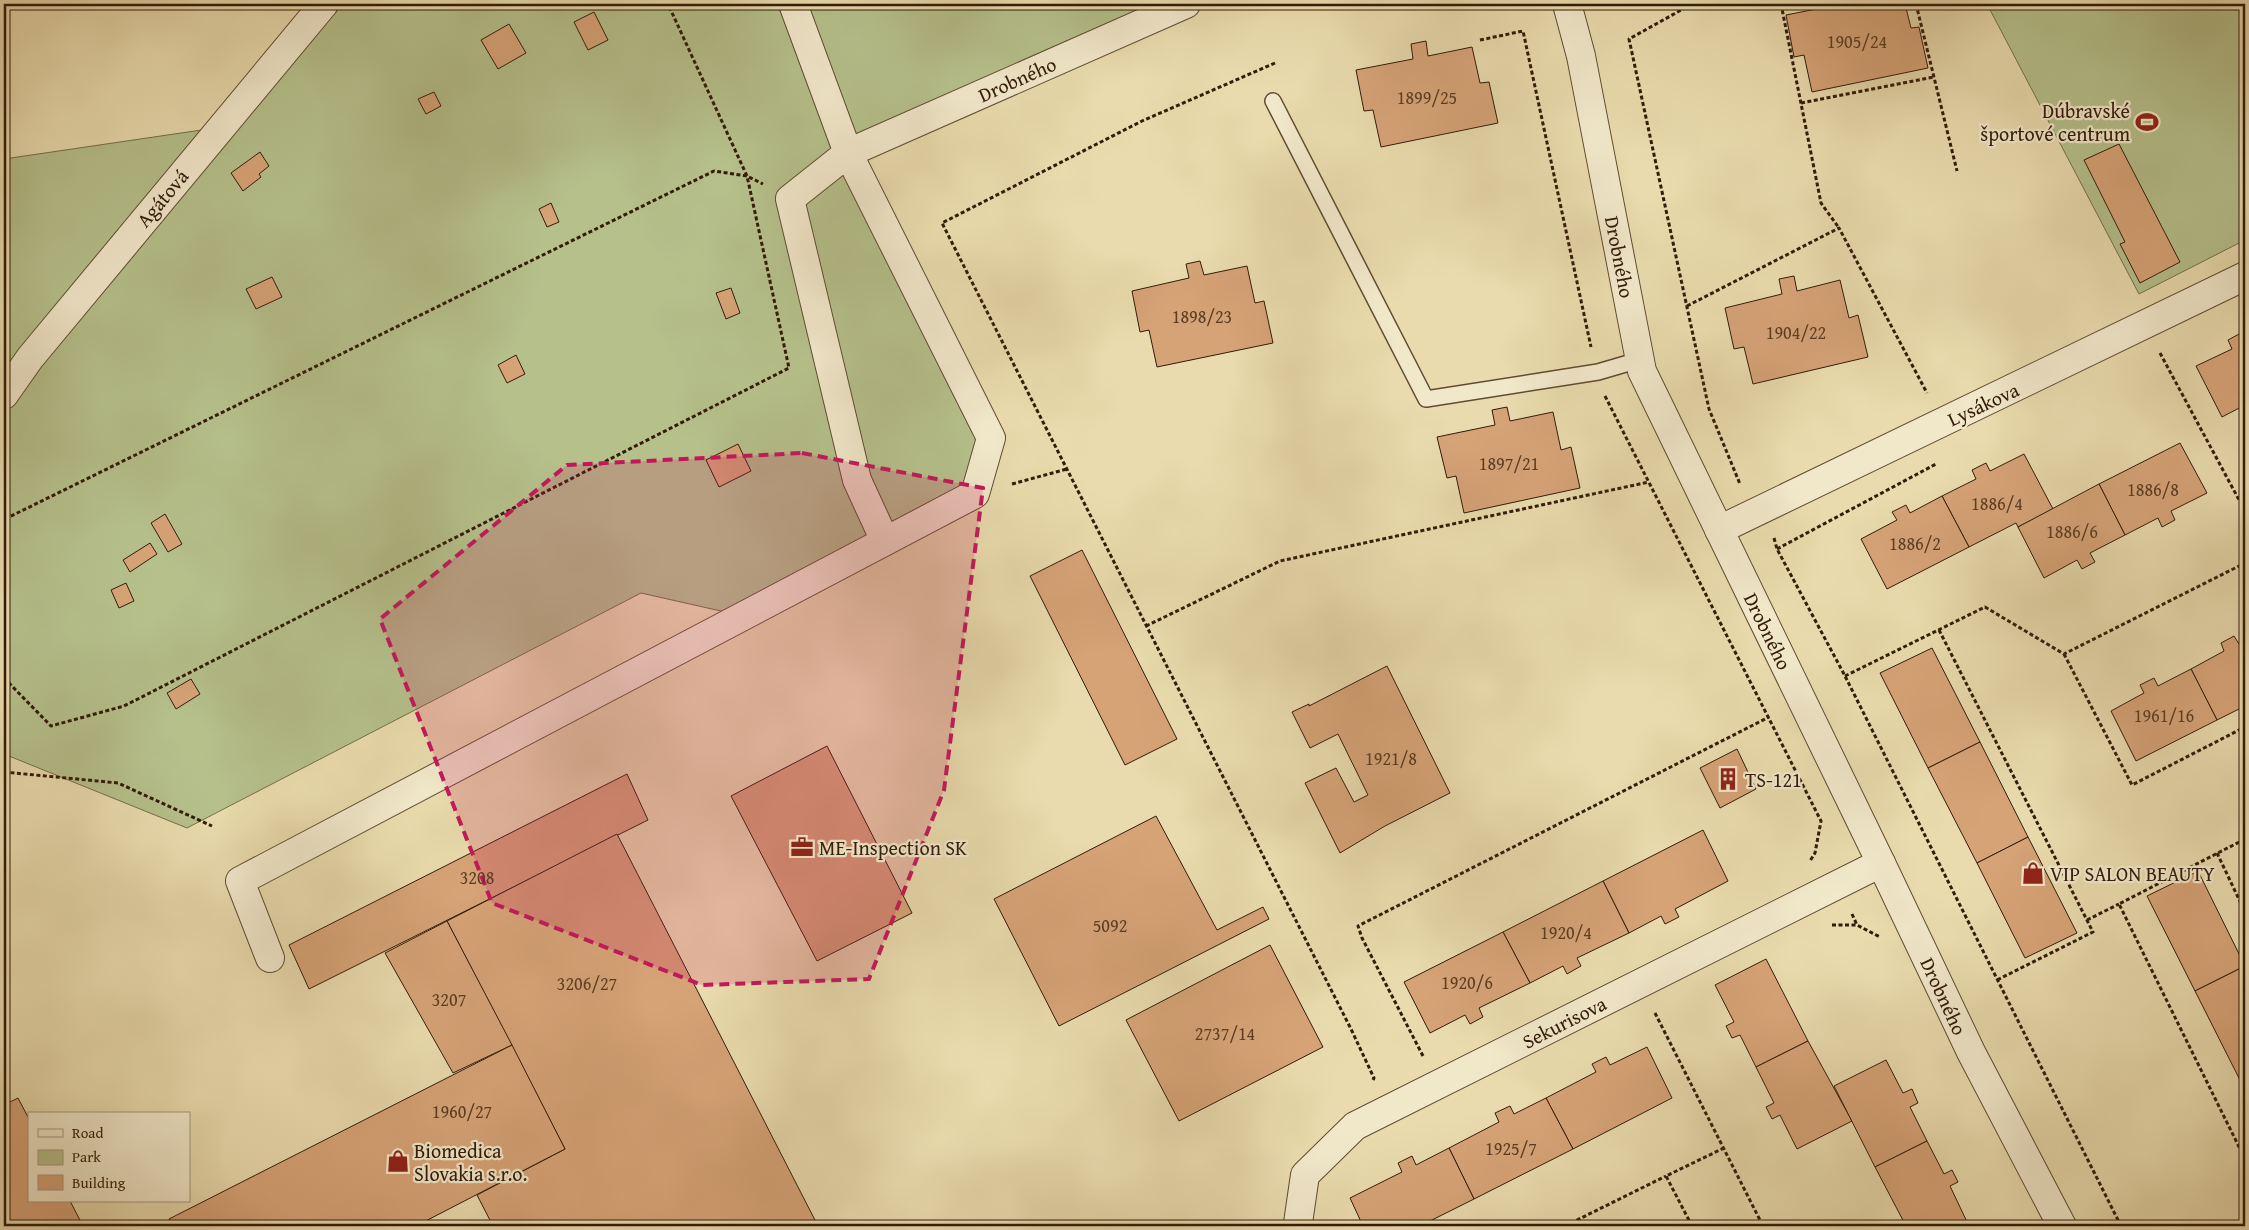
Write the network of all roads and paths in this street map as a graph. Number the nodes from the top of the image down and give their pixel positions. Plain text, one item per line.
1 (324, 4) edge
2 (668, 4) edge
3 (793, 4) edge
4 (1186, 4) edge
5 (1568, 4) edge
6 (1692, 4) edge
7 (1781, 4) edge
8 (1916, 4) edge
9 (1275, 64) dead end
10 (1934, 77) junction
11 (1273, 101) dead end
12 (1801, 103) junction
13 (848, 153) junction
14 (1957, 171) dead end
15 (747, 176) junction
16 (790, 199) junction
17 (1839, 228) junction
18 (2245, 276) edge
19 (1687, 306) junction
20 (2156, 346) dead end
21 (1639, 360) junction
22 (4, 395) edge
23 (1928, 395) dead end
24 (1067, 470) junction
25 (1649, 482) dead end
26 (975, 494) junction
27 (1764, 507) junction
28 (2245, 511) edge
29 (6, 519) dead end
30 (1720, 530) junction
31 (885, 541) junction
32 (2245, 563) edge
33 (1146, 626) junction
34 (1939, 630) junction
35 (2064, 654) junction
36 (1845, 676) junction
37 (4, 678) edge
38 (2245, 726) edge
39 (4, 772) edge
40 (212, 826) dead end
41 (2245, 839) edge
42 (2217, 853) junction
43 (1881, 863) junction
44 (1806, 868) dead end
45 (2119, 904) junction
46 (2245, 912) edge
47 (2087, 920) junction
48 (1828, 926) dead end
49 (1884, 939) dead end
50 (270, 958) dead end
51 (1998, 980) junction
52 (1654, 1010) dead end
53 (1429, 1057) dead end
54 (1370, 1086) dead end
55 (1724, 1148) junction
56 (2245, 1159) edge
57 (1666, 1176) junction
58 (1300, 1226) edge
59 (1566, 1226) edge
60 (1692, 1226) edge
61 (1764, 1226) edge
62 (2062, 1226) edge
63 (2121, 1226) edge

1 - 22 street, Agátová
2 - 15 path
3 - 13 street
4 - 13 street, Drobného
5 - 21 street, Drobného
6 - 19 path
7 - 12 path
8 - 10 path
9 - 24 path
10 - 12 path
10 - 14 path
11 - 21 lane
12 - 17 path
13 - 16 street, Drobného
13 - 26 street
15 - 16 path
15 - 29 path
15 - 37 path
16 - 31 street
17 - 19 path
17 - 23 path
18 - 27 street, Lysákova
19 - 27 path
20 - 28 path
21 - 30 street, Drobného
24 - 26 path
24 - 33 path
25 - 33 path
26 - 31 street
27 - 30 street, Lysákova
27 - 36 path
30 - 43 street, Drobného
31 - 50 street
32 - 35 path
33 - 54 path
34 - 35 path
34 - 36 path
34 - 47 path
35 - 38 path
36 - 51 path
39 - 40 path
41 - 42 path
42 - 45 path
42 - 46 path
43 - 58 street, Sekurisova
43 - 62 street, Drobného
44 - 53 path
45 - 47 path
45 - 56 path
47 - 51 path
48 - 49 path
51 - 63 path
52 - 55 path
55 - 57 path
55 - 61 path
57 - 59 path
57 - 60 path

